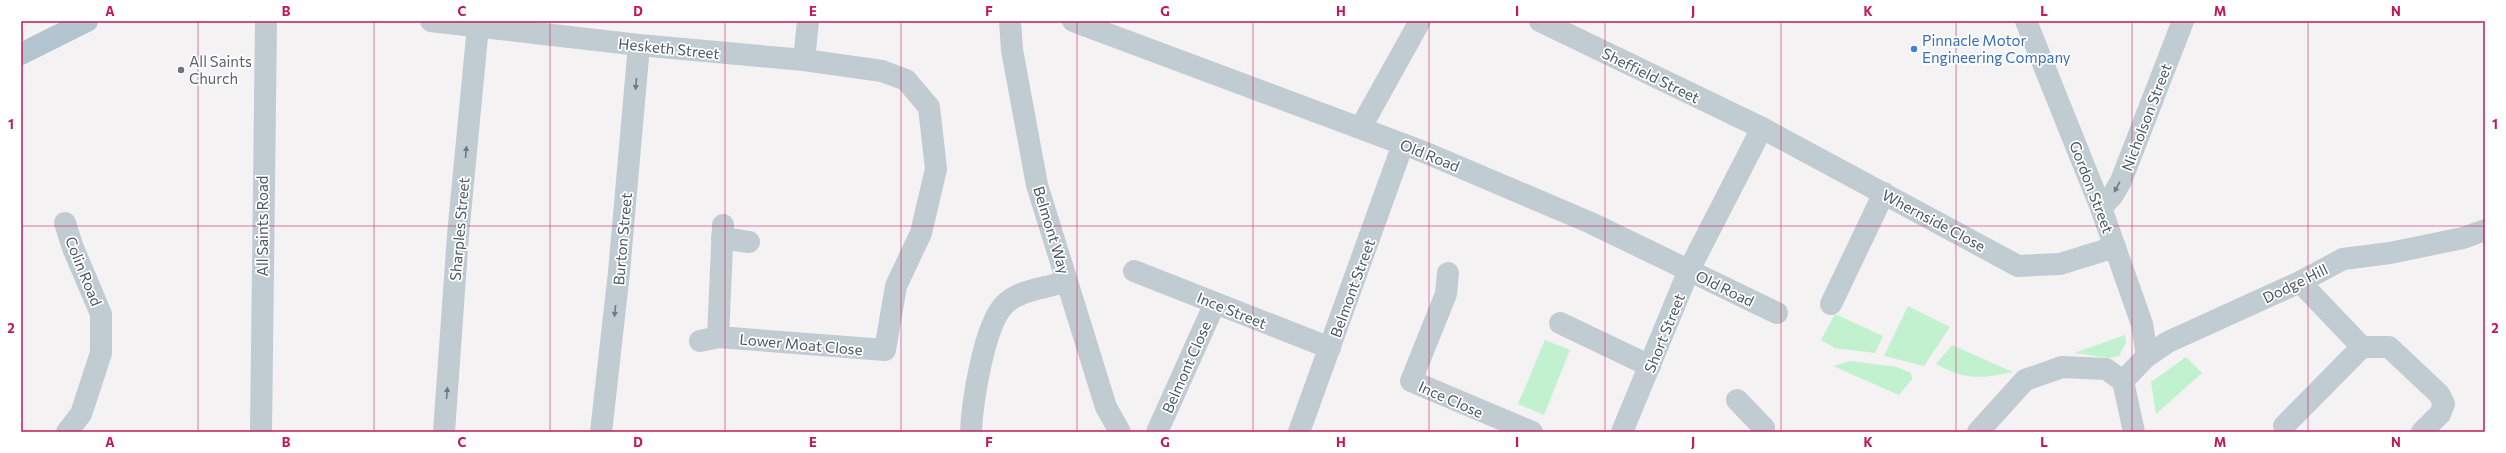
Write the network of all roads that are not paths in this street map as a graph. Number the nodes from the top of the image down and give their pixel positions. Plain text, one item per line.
1 (87, 21) edge
2 (266, 21) edge
3 (431, 21) edge
4 (808, 21) edge
5 (1010, 21) edge
6 (1073, 21) edge
7 (1420, 21) edge
8 (1540, 21) edge
9 (2026, 21) edge
10 (2183, 21) edge
11 (478, 26) junction
12 (547, 27) edge
13 (639, 45) junction
14 (21, 54) edge
15 (804, 60) junction
16 (906, 80) joint
17 (1361, 127) junction
18 (1762, 128) junction
19 (1403, 144) junction
20 (1884, 193) junction
21 (2101, 208) junction
22 (65, 223) dead end
23 (2485, 230) edge
24 (749, 242) dead end
25 (2115, 247) junction
26 (1690, 270) junction
27 (1134, 271) dead end
28 (1448, 273) dead end
29 (2300, 282) junction
30 (1058, 284) dead end
31 (1215, 303) junction
32 (1831, 304) dead end
33 (1777, 313) dead end
34 (1560, 323) dead end
35 (2362, 347) junction
36 (1330, 348) junction
37 (2147, 356) junction
38 (1650, 366) junction
39 (2124, 381) junction
40 (1737, 400) dead end
41 (2284, 426) dead end
42 (67, 432) edge
43 (261, 432) edge
44 (444, 432) edge
45 (601, 432) edge
46 (971, 432) edge
47 (1120, 432) edge
48 (1157, 432) edge
49 (1299, 432) edge
50 (1532, 432) edge
51 (1622, 432) edge
52 (1762, 432) edge
53 (1978, 432) edge
54 (2134, 432) edge
55 (2422, 432) edge

1 - 14 main road
2 - 43 street, All Saints Road
3 - 11 street, Hesketh Street
4 - 15 street
5 - 47 street, Belmont Way
6 - 17 street, Old Road
7 - 17 street
8 - 18 street, Sheffield Street
9 - 21 street, Gordon Street
10 -> 21 street, Nicholson Street
11 - 12 street, Hesketh Street
44 -> 11 street, Sharples Street
12 - 13 street, Hesketh Street
13 - 15 street, Hesketh Street
13 -> 45 street, Burton Street
15 - 16 street, Hesketh Street
16 - 24 street, Lower Moat Close
17 - 19 street, Old Road
18 - 20 street, Whernside Close
18 - 26 street, Short Street
19 - 26 street, Old Road
19 - 36 street, Belmont Street
20 - 25 street, Whernside Close
20 - 32 street
21 - 25 street, Gordon Street
22 - 42 street, Colin Road
23 - 29 street, Dodge Hill
25 - 37 street, Gordon Street
26 - 33 street, Old Road
26 - 38 street, Short Street
27 - 31 street, Ince Street
28 - 50 street, Ince Close
29 - 35 street
29 - 37 street, Dodge Hill
30 - 46 street
31 - 36 street, Ince Street
31 - 48 street, Belmont Close
34 - 38 street
35 - 41 street
35 - 55 street
36 - 49 street, Belmont Street
37 - 39 street, Dodge Hill
38 - 51 street, Short Street
39 - 53 street
39 - 54 street
40 - 52 street

